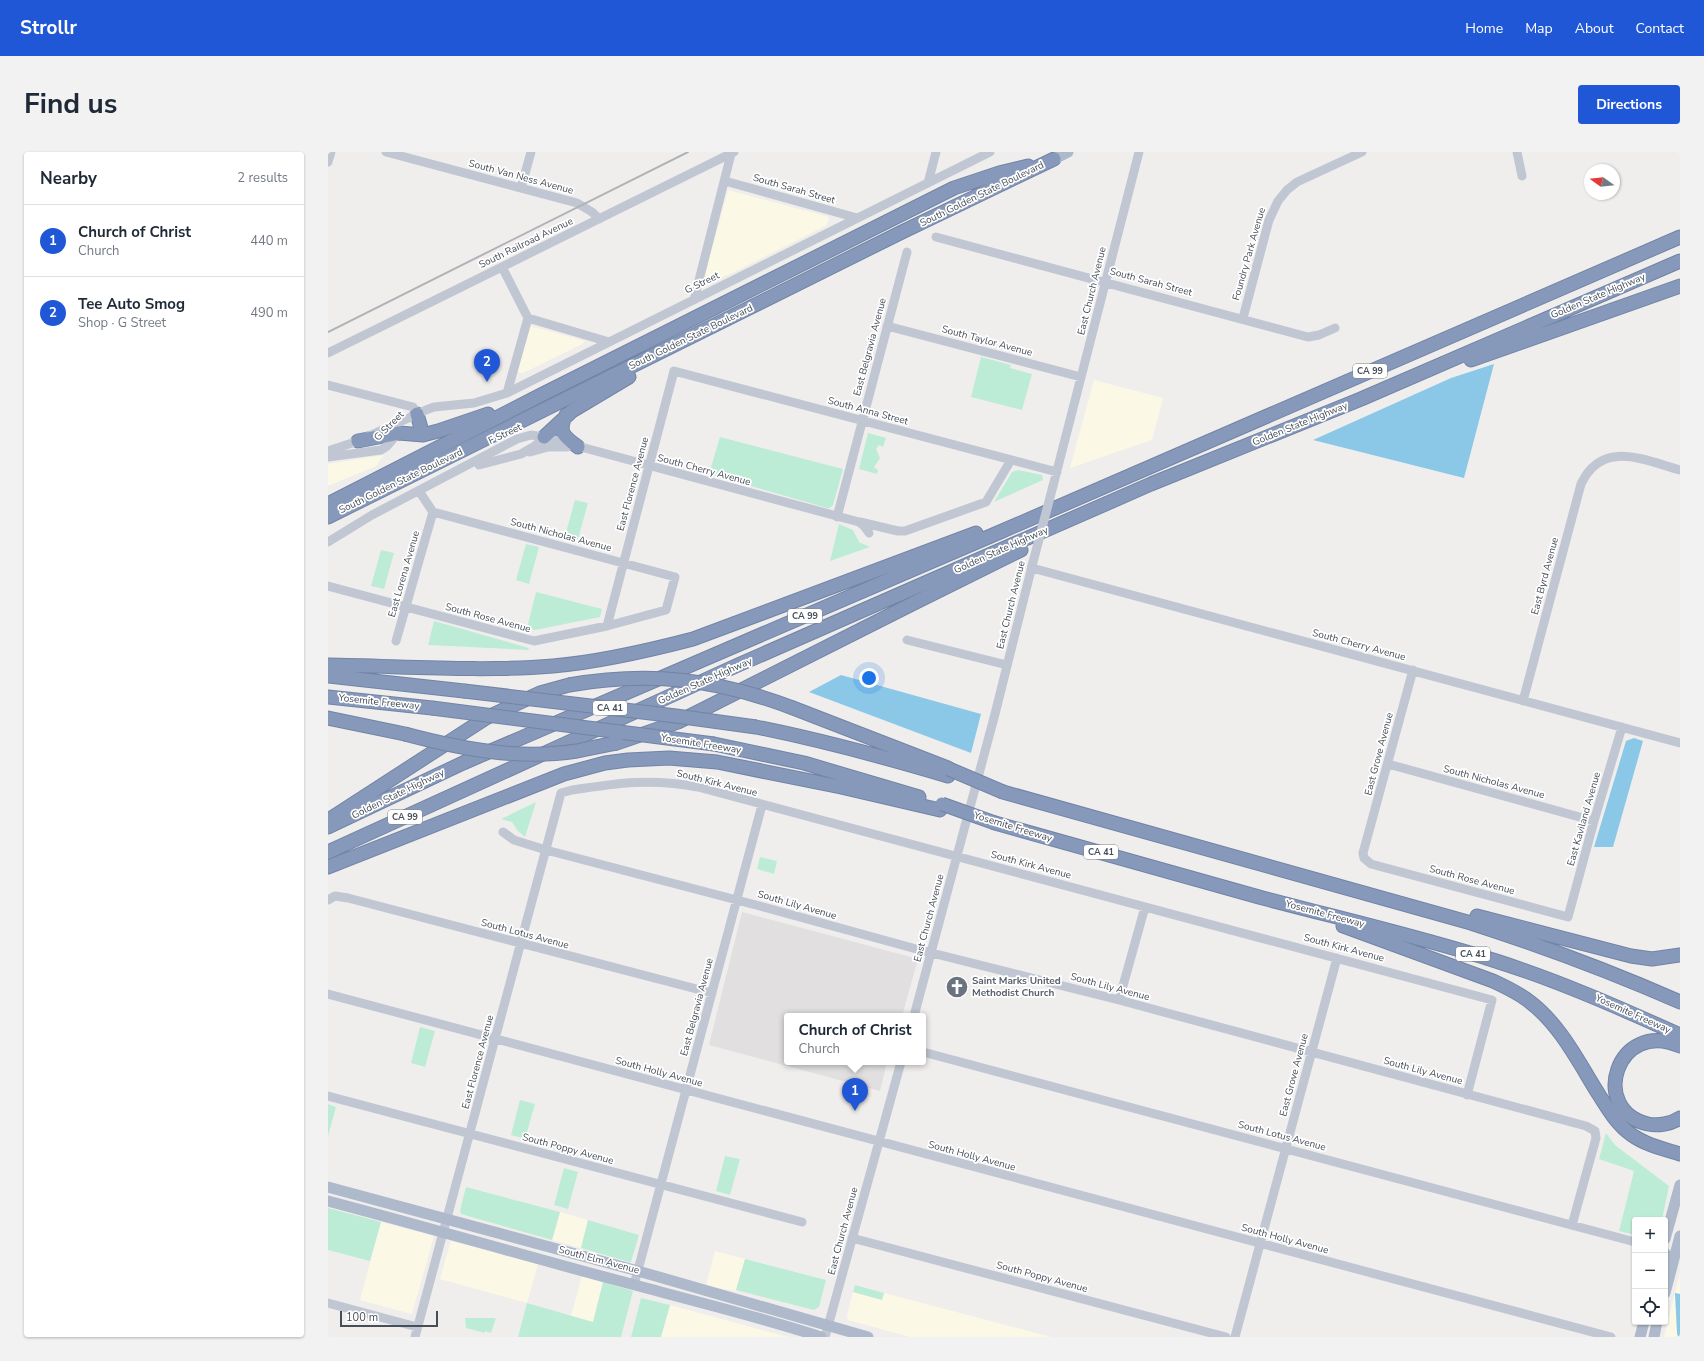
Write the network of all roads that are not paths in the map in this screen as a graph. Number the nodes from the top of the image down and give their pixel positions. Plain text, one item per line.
1 (330, 152) edge
2 (386, 152) edge
3 (531, 152) edge
4 (936, 152) edge
5 (990, 152) edge
6 (1068, 152) edge
7 (1139, 152) edge
8 (1362, 152) edge
9 (1517, 152) edge
10 (733, 153) edge
11 (1054, 159) junction
12 (328, 162) edge
13 (1522, 176) dead end
14 (725, 181) junction
15 (928, 183) junction
16 (521, 188) junction
17 (857, 218) junction
18 (599, 219) junction
19 (1680, 227) edge
20 (936, 237) dead end
21 (1680, 237) edge
22 (907, 252) dead end
23 (1680, 261) edge
24 (502, 267) junction
25 (1594, 274) junction
26 (1105, 282) junction
27 (1680, 286) edge
28 (694, 300) junction
29 (753, 306) junction
30 (528, 318) junction
31 (1243, 318) junction
32 (887, 326) junction
33 (1335, 328) dead end
34 (609, 342) junction
35 (328, 353) edge
36 (674, 371) joint
37 (1081, 377) junction
38 (328, 385) edge
39 (507, 393) junction
40 (541, 395) junction
41 (1361, 399) junction
42 (416, 414) junction
43 (566, 415) junction
44 (862, 421) junction
45 (399, 433) junction
46 (423, 435) junction
47 (544, 437) junction
48 (358, 440) junction
49 (578, 447) junction
50 (328, 451) edge
51 (521, 454) junction
52 (328, 458) edge
53 (1012, 460) junction
54 (649, 466) junction
55 (1146, 469) junction
56 (1680, 470) edge
57 (1057, 472) junction
58 (440, 480) junction
59 (1151, 484) junction
60 (419, 491) junction
61 (328, 504) edge
62 (433, 512) junction
63 (328, 517) edge
64 (837, 517) junction
65 (859, 522) junction
66 (869, 533) dead end
67 (328, 542) edge
68 (623, 563) junction
69 (1032, 567) junction
70 (328, 586) edge
71 (406, 608) junction
72 (666, 610) joint
73 (607, 626) junction
74 (907, 640) dead end
75 (396, 641) dead end
76 (328, 665) edge
77 (1007, 665) junction
78 (1413, 670) junction
79 (328, 676) edge
80 (328, 697) edge
81 (1523, 701) junction
82 (328, 718) edge
83 (1622, 727) junction
84 (1680, 742) edge
85 (1388, 764) junction
86 (948, 772) junction
87 (561, 793) joint
88 (762, 805) junction
89 (941, 807) junction
90 (328, 820) edge
91 (1594, 821) junction
92 (328, 827) edge
93 (503, 832) dead end
94 (546, 850) junction
95 (328, 852) edge
96 (957, 857) junction
97 (1371, 864) joint
98 (328, 866) edge
99 (1312, 877) junction
100 (1259, 896) junction
101 (330, 898) edge
102 (737, 900) junction
103 (1145, 907) junction
104 (1568, 917) joint
105 (521, 944) junction
106 (932, 953) junction
107 (1680, 955) edge
108 (1337, 958) junction
109 (712, 993) junction
110 (328, 994) edge
111 (1119, 1000) junction
112 (1680, 1002) edge
113 (915, 1013) edge
114 (1680, 1035) edge
115 (495, 1039) junction
116 (1680, 1046) edge
117 (1312, 1052) junction
118 (926, 1053) edge
119 (900, 1065) edge
120 (686, 1090) junction
121 (1467, 1095) junction
122 (328, 1096) edge
123 (1680, 1118) edge
124 (470, 1134) junction
125 (878, 1143) junction
126 (1285, 1149) junction
127 (1680, 1154) edge
128 (661, 1184) junction
129 (1680, 1185) edge
130 (328, 1187) edge
131 (328, 1201) edge
132 (447, 1219) junction
133 (802, 1222) dead end
134 (1572, 1225) junction
135 (1668, 1228) edge
136 (444, 1231) junction
137 (1680, 1236) edge
138 (852, 1238) junction
139 (1632, 1241) edge
140 (1260, 1244) junction
141 (638, 1271) junction
142 (634, 1285) junction
143 (1666, 1289) edge
144 (328, 1303) edge
145 (1643, 1325) edge
146 (1657, 1325) edge
147 (417, 1327) junction
148 (827, 1332) edge
149 (415, 1337) edge
150 (821, 1337) edge
151 (868, 1337) edge
152 (1226, 1337) edge
153 (1235, 1337) edge
154 (1611, 1337) edge
155 (1640, 1337) edge
156 (1654, 1337) edge

1 - 12 street
2 - 16 street, South Van Ness Avenue
3 - 16 street
4 - 15 street
5 - 15 street, G Street
6 - 11 main road, South Golden State Boulevard
7 - 26 street, East Church Avenue
8 - 31 street, Foundry Park Avenue
9 - 13 street
10 - 14 street
10 - 18 street, South Railroad Avenue
11 - 29 highway, South Golden State Boulevard
11 - 40 highway, South Golden State Boulevard
14 - 17 street, South Sarah Street
14 - 28 street
15 - 17 street, G Street
16 - 18 street, South Van Ness Avenue
17 - 28 street, G Street
18 - 24 street, South Railroad Avenue
19 - 25 highway
20 - 26 street, South Sarah Street
21 - 25 highway, Golden State Highway / CA 99
22 - 32 street, East Belgravia Avenue
23 - 41 highway, Golden State Highway / CA 99
24 - 30 street
24 - 35 street, South Railroad Avenue
25 - 55 highway, Golden State Highway / CA 99
26 - 31 street, South Sarah Street
26 - 37 street, East Church Avenue
27 - 41 highway
28 - 34 street, G Street
29 - 43 highway
29 - 63 highway, South Golden State Boulevard
30 - 34 street
30 - 39 street
31 - 33 street, South Sarah Street
32 - 37 street, South Taylor Avenue
32 - 44 street, East Belgravia Avenue
34 - 39 street, G Street
36 - 44 street, South Anna Street
36 - 54 street, East Florence Avenue
37 - 57 street, East Church Avenue
38 - 42 street
39 - 42 street, G Street
40 - 46 highway
40 - 61 highway, South Golden State Boulevard
41 - 59 highway, Golden State Highway / CA 99
42 - 45 street, G Street
42 - 46 highway
42 - 48 street, G Street
43 - 47 highway
43 - 49 highway
44 - 53 street, South Anna Street
44 - 64 street, East Belgravia Avenue
45 - 46 highway
45 - 48 highway
45 - 52 street, G Street
47 - 49 street, South Cherry Avenue
47 - 51 street, F Street
47 - 58 street, F Street
48 - 50 street, G Street
49 - 51 street
49 - 54 street, South Cherry Avenue
51 - 58 street, F Street
53 - 57 street, South Anna Street
53 - 65 street, South Cherry Avenue
54 - 64 street, South Cherry Avenue
54 - 68 street, East Florence Avenue
55 - 76 highway
55 - 92 highway, Golden State Highway / CA 99
56 - 81 street, East Byrd Avenue
57 - 69 street, East Church Avenue, bridge
58 - 60 street, F Street
59 - 82 highway, bridge
59 - 95 highway, Golden State Highway / CA 99
60 - 62 street
60 - 67 street, F Street
62 - 68 street, South Nicholas Avenue
62 - 71 street, East Lorena Avenue
64 - 65 street, South Cherry Avenue
65 - 66 street
68 - 72 street, South Nicholas Avenue
68 - 73 street, East Florence Avenue
69 - 77 street, East Church Avenue
69 - 78 street, South Cherry Avenue
70 - 71 street, South Rose Avenue
71 - 73 street, South Rose Avenue
71 - 75 street, East Lorena Avenue
72 - 73 street, South Rose Avenue
74 - 77 street
77 - 96 street, East Church Avenue
78 - 81 street, South Cherry Avenue
78 - 85 street, East Grove Avenue
79 - 86 highway, Yosemite Freeway / CA 41, bridge
80 - 89 highway, Yosemite Freeway / CA 41, bridge
81 - 83 street, South Cherry Avenue
83 - 84 street, South Cherry Avenue
83 - 91 street, East Kaviland Avenue
85 - 91 street, South Nicholas Avenue
85 - 97 street, East Grove Avenue
86 - 90 highway, bridge
86 - 99 highway, Yosemite Freeway / CA 41, bridge
87 - 88 street, South Kirk Avenue
87 - 94 street, East Florence Avenue
88 - 96 street, South Kirk Avenue
88 - 102 street, East Belgravia Avenue
89 - 98 highway
89 - 100 highway, Yosemite Freeway / CA 41, bridge
91 - 104 street, East Kaviland Avenue
93 - 94 street, South Lily Avenue
94 - 102 street, South Lily Avenue
94 - 105 street, East Florence Avenue
96 - 103 street, South Kirk Avenue
96 - 106 street, East Church Avenue
97 - 104 street, South Rose Avenue
99 - 107 highway
99 - 112 highway, Yosemite Freeway / CA 41
100 - 114 highway, Yosemite Freeway / CA 41
100 - 127 highway
101 - 105 street, South Lotus Avenue
102 - 106 street, South Lily Avenue
102 - 109 street, East Belgravia Avenue
103 - 108 street, South Kirk Avenue
103 - 111 street
105 - 109 street, South Lotus Avenue
105 - 115 street, East Florence Avenue
106 - 111 street, South Lily Avenue
106 - 113 street, East Church Avenue
108 - 117 street, East Grove Avenue
108 - 121 street, South Kirk Avenue
109 - 120 street, East Belgravia Avenue
110 - 115 street, South Holly Avenue
111 - 117 street, South Lily Avenue
115 - 120 street, South Holly Avenue
115 - 124 street, East Florence Avenue
116 - 123 highway
117 - 121 street, South Lily Avenue
117 - 126 street, East Grove Avenue
118 - 126 street, South Lotus Avenue
119 - 125 street, East Church Avenue
120 - 125 street, South Holly Avenue
120 - 128 street, East Belgravia Avenue
121 - 134 street, South Lily Avenue
122 - 124 street, South Poppy Avenue
124 - 128 street, South Poppy Avenue
124 - 132 street, East Florence Avenue
125 - 138 street, East Church Avenue
125 - 140 street, South Holly Avenue
126 - 134 street, South Lotus Avenue
126 - 140 street, East Grove Avenue
128 - 133 street, South Poppy Avenue
128 - 141 street, East Belgravia Avenue
129 - 135 main road
130 - 132 main road, South Elm Avenue
131 - 136 main road, South Elm Avenue
132 - 136 street, East Florence Avenue
132 - 141 main road, South Elm Avenue
134 - 139 street, South Lotus Avenue
136 - 142 main road, South Elm Avenue
136 - 147 street, East Florence Avenue
137 - 143 main road
138 - 148 street, East Church Avenue
138 - 152 street, South Poppy Avenue
140 - 153 street, East Grove Avenue
140 - 154 street, South Holly Avenue
141 - 142 street, East Belgravia Avenue
141 - 148 main road, South Elm Avenue
142 - 150 main road, South Elm Avenue
144 - 147 street
145 - 155 main road
146 - 156 main road
147 - 149 street, East Florence Avenue
148 - 151 main road, South Elm Avenue

